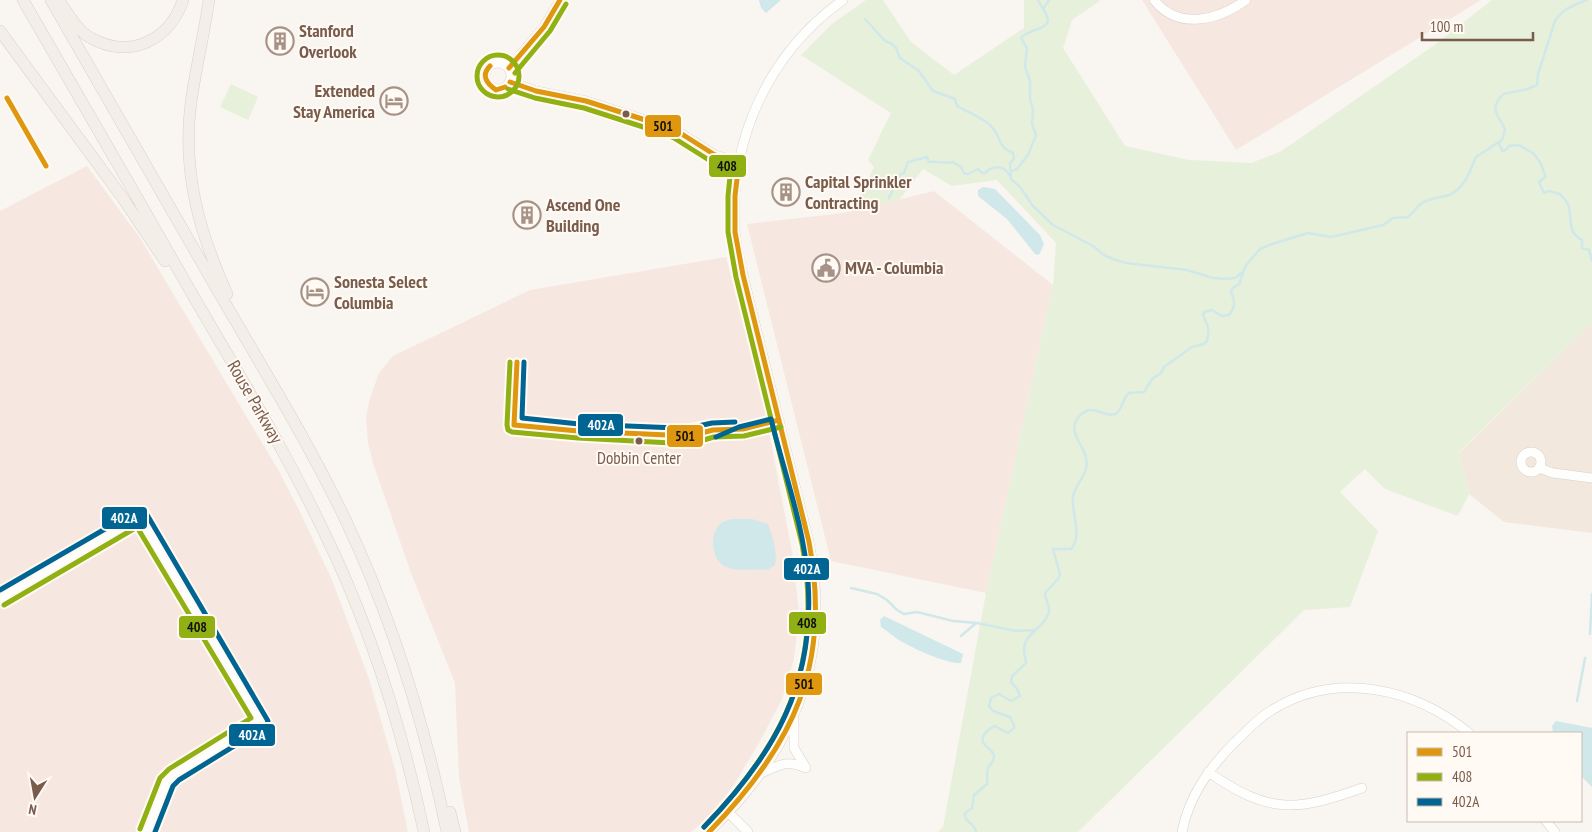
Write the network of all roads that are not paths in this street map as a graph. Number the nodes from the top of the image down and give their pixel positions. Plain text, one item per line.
1 (23, 0) edge
2 (51, 0) edge
3 (58, 0) edge
4 (183, 0) edge
5 (209, 0) edge
6 (216, 0) edge
7 (560, 0) edge
8 (843, 0) edge
9 (1154, 0) edge
10 (1246, 0) edge
11 (206, 20) junction
12 (0, 30) edge
13 (509, 68) junction
14 (510, 82) junction
15 (739, 162) junction
16 (224, 349) junction
17 (252, 351) junction
18 (1539, 468) dead end
19 (1592, 478) edge
20 (0, 599) edge
21 (403, 665) junction
22 (794, 717) junction
23 (1468, 732) edge
24 (763, 772) junction
25 (1208, 772) junction
26 (1362, 788) dead end
27 (729, 813) junction
28 (1547, 822) edge
29 (147, 832) edge
30 (424, 832) edge
31 (447, 832) edge
32 (455, 832) edge
33 (710, 832) edge
34 (748, 832) edge
35 (1182, 832) edge
36 (1555, 832) edge

1 - 16 main road, Rouse Parkway
2 - 17 main road, Rouse Parkway
3 - 4 main road
5 - 11 main road
6 - 11 main road
7 - 13 street
8 - 15 street
9 - 10 street
11 - 17 main road
12 - 16 main road
13 - 14 street
13 - 14 street
14 - 15 street
15 - 22 street
16 - 30 main road, Rouse Parkway
17 - 21 main road, Rouse Parkway
18 - 19 street
20 - 29 street
21 - 31 main road, Rouse Parkway
21 - 32 main road
22 - 24 street
22 - 24 street
23 - 25 street
24 - 27 street
25 - 26 street
25 - 35 street
27 - 33 street
27 - 34 street
28 - 36 street

